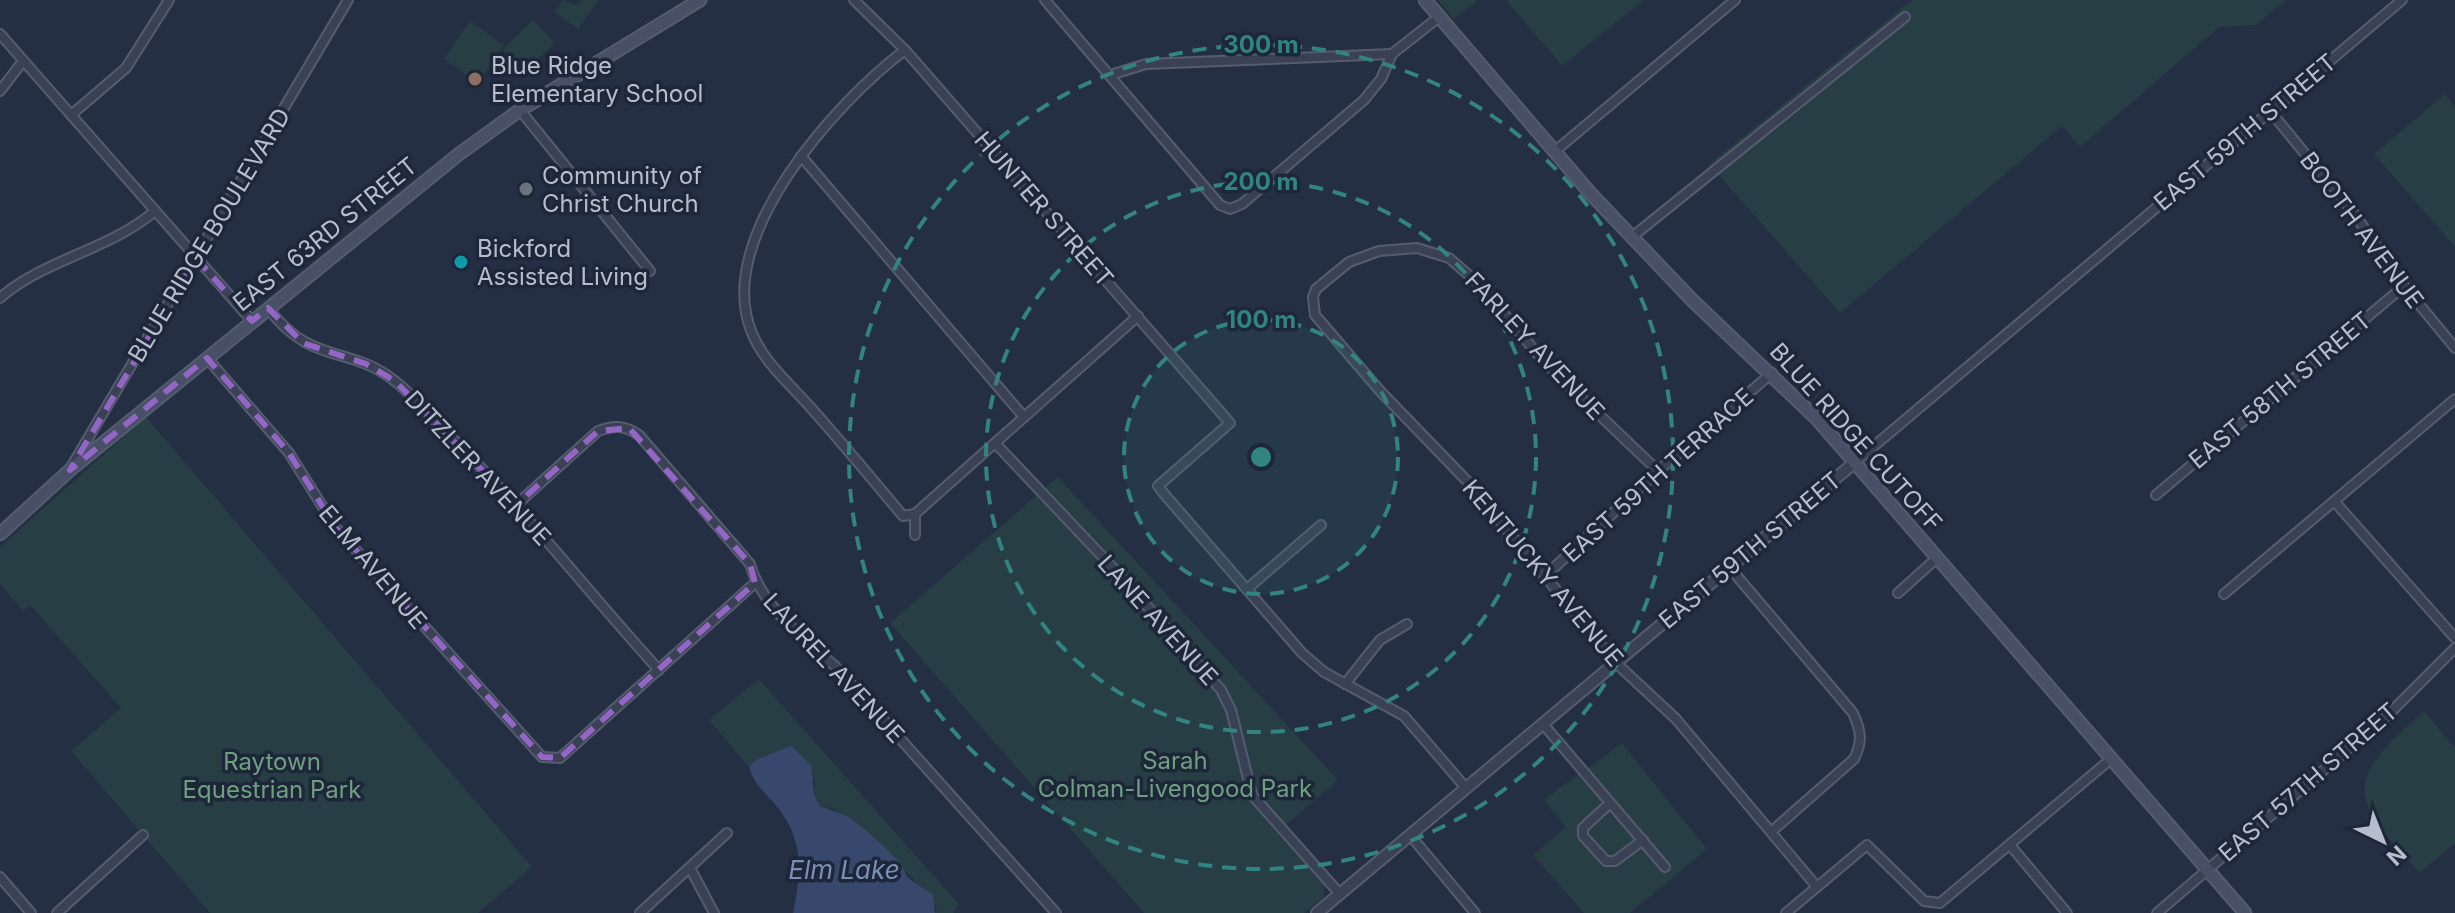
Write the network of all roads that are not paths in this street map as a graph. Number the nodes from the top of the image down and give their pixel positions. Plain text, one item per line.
1 (169, 0) edge
2 (348, 0) edge
3 (700, 0) edge
4 (854, 0) edge
5 (1045, 0) edge
6 (1425, 0) edge
7 (1735, 0) edge
8 (2402, 0) edge
9 (1439, 17) junction
10 (1905, 17) dead end
11 (0, 34) edge
12 (905, 50) junction
13 (1392, 54) junction
14 (23, 61) junction
15 (1110, 75) junction
16 (0, 91) edge
17 (520, 110) junction
18 (2270, 111) junction
19 (71, 115) junction
20 (1554, 152) junction
21 (801, 156) junction
22 (155, 211) junction
23 (1632, 237) junction
24 (196, 258) junction
25 (650, 271) dead end
26 (2404, 286) junction
27 (1315, 291) joint
28 (0, 298) edge
29 (268, 308) junction
30 (1138, 316) junction
31 (252, 321) junction
32 (2455, 348) edge
33 (207, 358) junction
34 (1772, 373) junction
35 (2455, 399) edge
36 (1024, 417) junction
37 (995, 443) junction
38 (1854, 463) junction
39 (70, 470) junction
40 (1658, 471) junction
41 (2156, 495) dead end
42 (2334, 501) junction
43 (516, 505) junction
44 (915, 514) junction
45 (1321, 525) dead end
46 (0, 534) edge
47 (915, 535) dead end
48 (1937, 558) junction
49 (1730, 568) junction
50 (1544, 577) junction
51 (755, 583) junction
52 (1247, 589) junction
53 (1898, 593) dead end
54 (2224, 594) dead end
55 (1407, 624) dead end
56 (2455, 638) edge
57 (2455, 648) edge
58 (1616, 663) junction
59 (659, 670) junction
60 (1345, 684) junction
61 (1543, 724) junction
62 (2111, 759) junction
63 (1466, 788) junction
64 (1610, 803) junction
65 (1771, 832) junction
66 (727, 833) dead end
67 (143, 835) dead end
68 (1410, 835) junction
69 (1643, 840) junction
70 (2010, 845) junction
71 (1665, 867) dead end
72 (690, 868) junction
73 (2207, 869) junction
74 (0, 877) edge
75 (1817, 887) junction
76 (1340, 894) junction
77 (31, 913) edge
78 (57, 913) edge
79 (640, 913) edge
80 (714, 913) edge
81 (1056, 913) edge
82 (1317, 913) edge
83 (1475, 913) edge
84 (1786, 913) edge
85 (2067, 913) edge
86 (2157, 913) edge
87 (2245, 913) edge

1 - 19 street
2 - 24 street, BLUE RIDGE BOULEVARD
3 - 17 main road, EAST 63RD STREET
4 - 12 street, HUNTER STREET
5 - 15 street
6 - 9 main road, BLUE RIDGE CUTOFF
7 - 20 street
8 - 18 street, EAST 59TH STREET
9 - 13 street
9 - 20 main road, BLUE RIDGE CUTOFF
10 - 23 street
11 - 14 street
12 - 21 street
12 - 30 street, HUNTER STREET
13 - 15 street
13 - 15 street
14 - 16 street
14 - 19 street
17 - 25 street
17 - 29 main road, EAST 63RD STREET
18 - 26 street, BOOTH AVENUE
18 - 38 street, EAST 59TH STREET
19 - 22 street
20 - 23 main road, BLUE RIDGE CUTOFF
21 - 36 street
21 - 44 street
22 - 24 street
22 - 28 street
23 - 34 main road, BLUE RIDGE CUTOFF
24 - 31 street
24 - 39 street, BLUE RIDGE BOULEVARD
26 - 32 street, BOOTH AVENUE
26 - 41 street, EAST 58TH STREET
27 - 40 street, FARLEY AVENUE
27 - 50 street, KENTUCKY AVENUE
29 - 31 main road, EAST 63RD STREET
29 - 43 street, DITZLER AVENUE
30 - 36 street
30 - 52 street, HUNTER STREET
31 - 33 main road, EAST 63RD STREET
33 - 39 main road, EAST 63RD STREET
33 - 59 street, ELM AVENUE
34 - 38 main road, BLUE RIDGE CUTOFF
34 - 40 street, EAST 59TH TERRACE
35 - 42 street
36 - 37 street
37 - 44 street
37 - 76 street, LANE AVENUE
38 - 48 main road, BLUE RIDGE CUTOFF
38 - 49 street, EAST 59TH STREET
39 - 46 main road, EAST 63RD STREET
40 - 50 street, EAST 59TH TERRACE
42 - 54 street
42 - 56 street
43 - 51 street, LAUREL AVENUE
43 - 59 street, DITZLER AVENUE
44 - 47 street
45 - 52 street
48 - 53 street
48 - 62 main road, BLUE RIDGE CUTOFF
49 - 58 street, EAST 59TH STREET
49 - 65 street
50 - 58 street, KENTUCKY AVENUE
51 - 59 street
51 - 81 street, LAUREL AVENUE
52 - 60 street
55 - 60 street
57 - 73 street, EAST 57TH STREET
58 - 61 street, EAST 59TH STREET
58 - 65 street, KENTUCKY AVENUE
60 - 63 street
61 - 63 street, EAST 59TH STREET
61 - 64 street
62 - 70 street
62 - 73 main road, BLUE RIDGE CUTOFF
63 - 68 street, EAST 59TH STREET
64 - 69 street
64 - 69 street
65 - 75 street, KENTUCKY AVENUE
66 - 72 street
67 - 78 street
68 - 76 street, EAST 59TH STREET
68 - 83 street
69 - 71 street
70 - 75 street
70 - 85 street
72 - 79 street
72 - 80 street
73 - 86 street, EAST 57TH STREET
73 - 87 main road, BLUE RIDGE CUTOFF
74 - 77 street
75 - 84 street
76 - 82 street, EAST 59TH STREET

